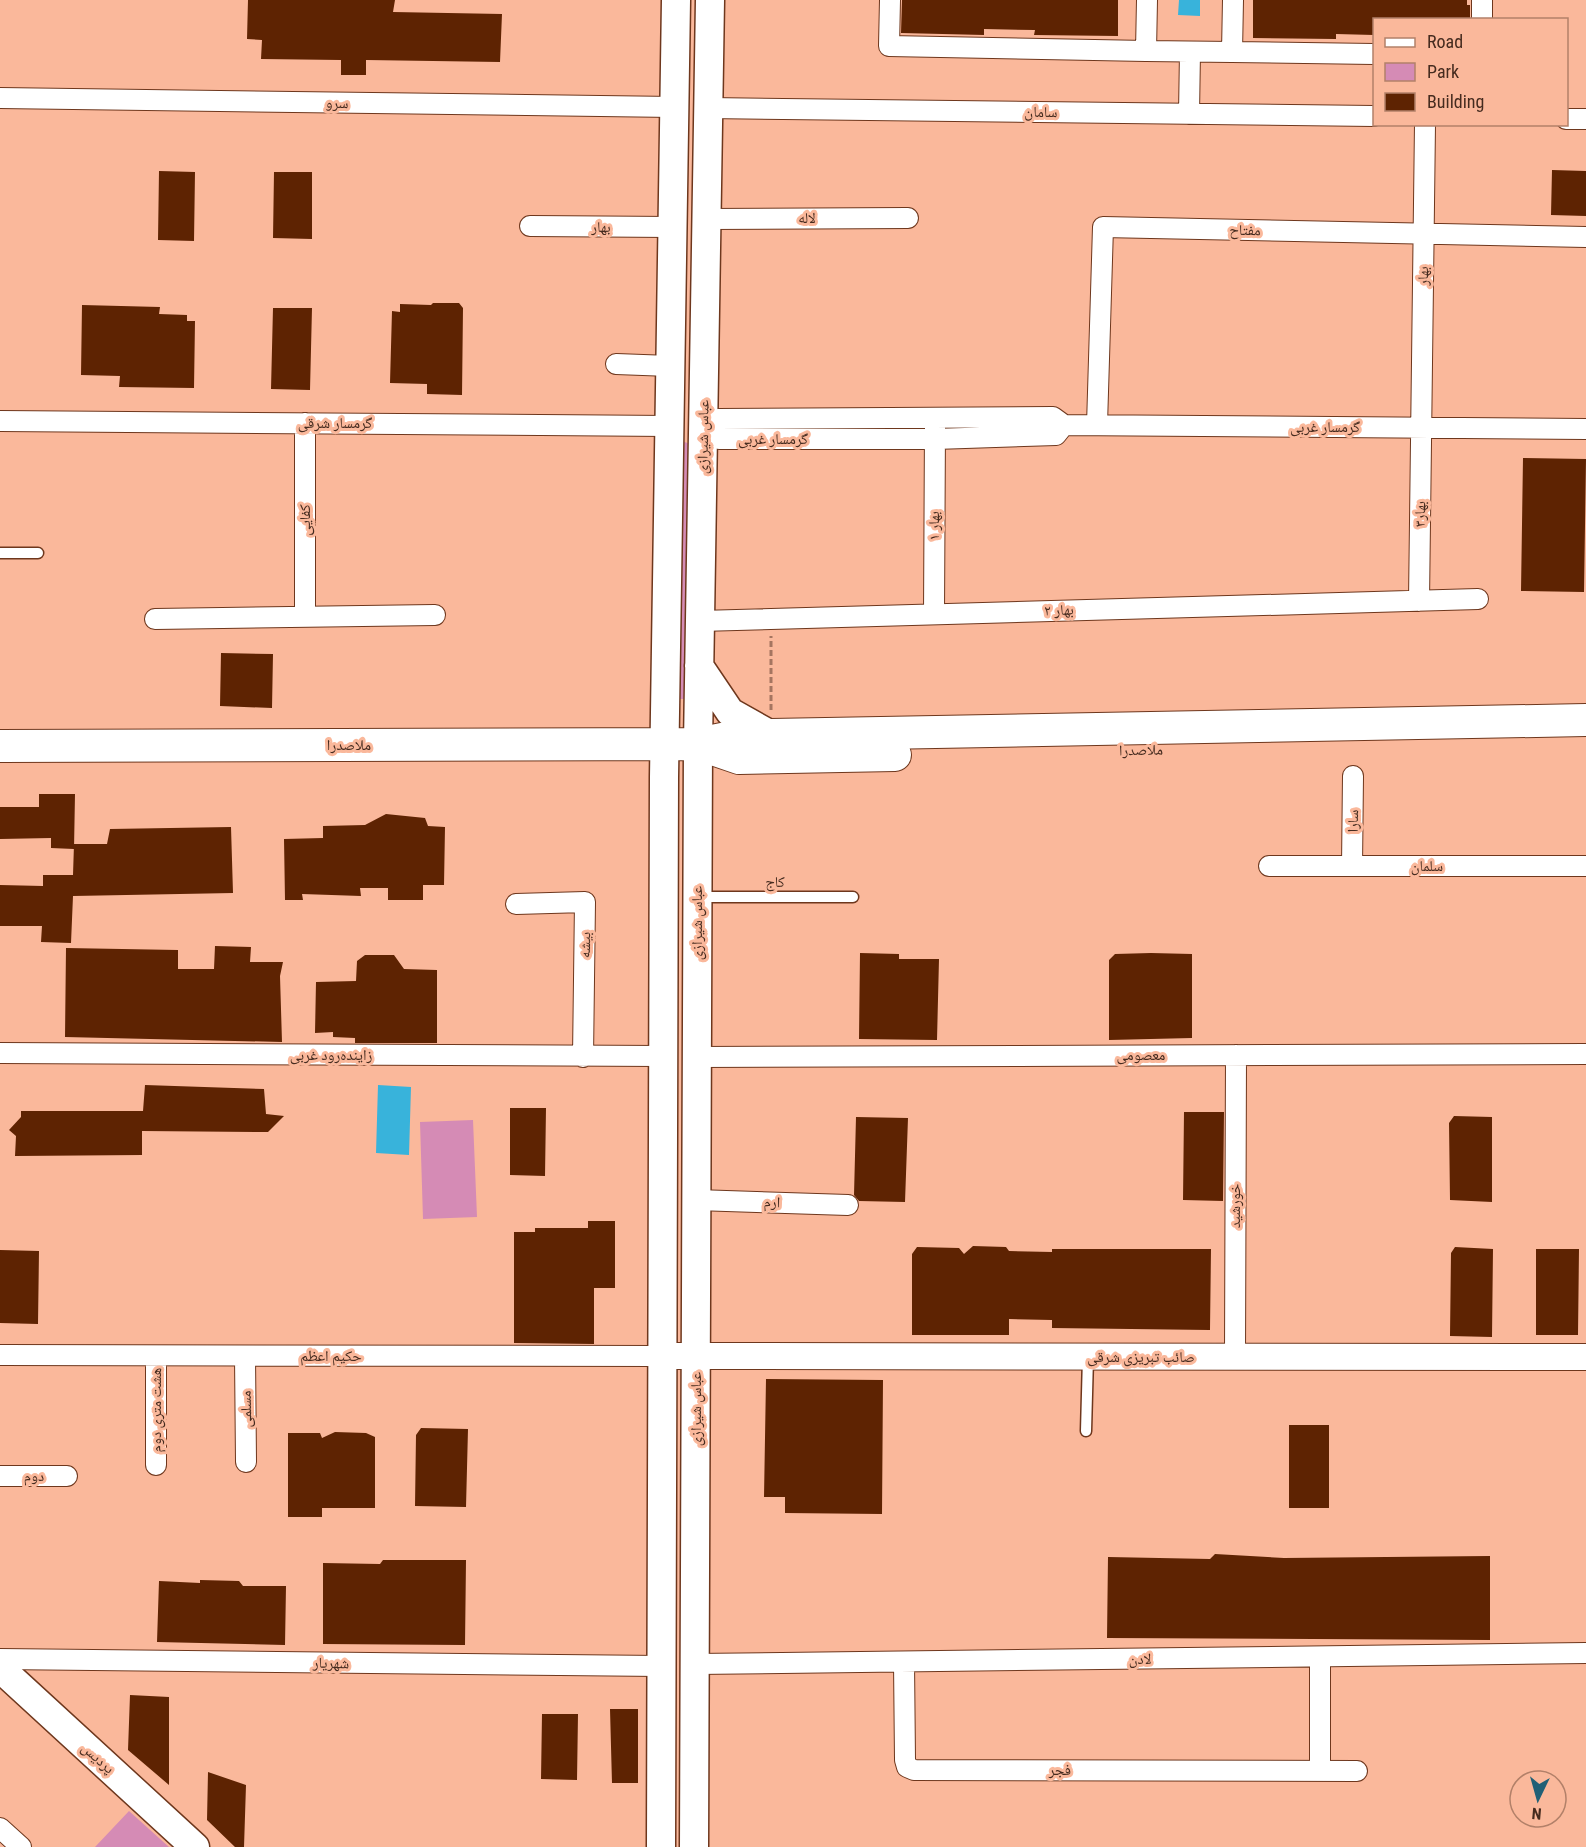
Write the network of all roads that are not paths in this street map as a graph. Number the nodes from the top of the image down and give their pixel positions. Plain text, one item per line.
1 (676, 0) edge
2 (710, 0) edge
3 (890, 0) edge
4 (1147, 0) edge
5 (1233, 0) edge
6 (1482, 0) edge
7 (1482, 18) edge
8 (1146, 51) junction
9 (1190, 52) junction
10 (1232, 52) junction
11 (1373, 54) edge
12 (0, 98) edge
13 (674, 107) junction
14 (708, 108) junction
15 (1189, 114) junction
16 (1373, 116) edge
17 (1568, 119) edge
18 (1586, 119) edge
19 (1425, 126) edge
20 (908, 218) dead end
21 (707, 219) junction
22 (530, 226) dead end
23 (672, 227) junction
24 (1424, 234) junction
25 (1586, 237) edge
26 (616, 364) dead end
27 (670, 366) junction
28 (935, 417) junction
29 (0, 421) edge
30 (305, 423) junction
31 (1064, 425) junction
32 (1097, 425) junction
33 (669, 426) junction
34 (703, 426) junction
35 (1421, 427) junction
36 (1586, 429) edge
37 (935, 439) junction
38 (0, 553) edge
39 (38, 554) dead end
40 (1478, 600) dead end
41 (1419, 601) junction
42 (934, 614) junction
43 (435, 615) dead end
44 (305, 617) junction
45 (155, 619) dead end
46 (700, 621) junction
47 (699, 666) junction
48 (699, 701) junction
49 (665, 704) junction
50 (1586, 720) edge
51 (771, 735) junction
52 (1586, 740) edge
53 (664, 744) junction
54 (698, 744) junction
55 (0, 746) edge
56 (1353, 776) dead end
57 (1269, 866) dead end
58 (1352, 866) junction
59 (1586, 866) edge
60 (697, 897) junction
61 (853, 897) dead end
62 (516, 904) dead end
63 (0, 1053) edge
64 (1586, 1054) edge
65 (1236, 1055) junction
66 (662, 1056) junction
67 (583, 1057) junction
68 (697, 1057) junction
69 (696, 1200) junction
70 (848, 1205) dead end
71 (0, 1355) edge
72 (156, 1356) junction
73 (245, 1356) junction
74 (662, 1356) junction
75 (696, 1356) junction
76 (1088, 1357) junction
77 (1235, 1357) junction
78 (1586, 1357) edge
79 (1086, 1431) dead end
80 (246, 1462) dead end
81 (156, 1465) dead end
82 (0, 1476) edge
83 (68, 1476) dead end
84 (1586, 1653) edge
85 (1320, 1657) junction
86 (0, 1659) edge
87 (904, 1662) junction
88 (695, 1664) junction
89 (661, 1666) junction
90 (0, 1668) edge
91 (1320, 1770) junction
92 (1357, 1771) dead end
93 (0, 1828) edge
94 (21, 1847) edge
95 (195, 1847) edge
96 (661, 1847) edge
97 (694, 1847) edge

1 - 13 main road
2 - 14 main road, عباس شیرازی
3 - 8 street
4 - 8 street
5 - 10 street
6 - 7 street
8 - 9 street
9 - 10 street
9 - 15 street
10 - 11 street
12 - 13 street, سرو
13 - 23 main road
14 - 15 street, سامان
14 - 21 main road, عباس شیرازی
15 - 16 street, سامان
17 - 18 street
19 - 24 street, بهار
20 - 21 street, لاله
21 - 34 main road, عباس شیرازی
22 - 23 street, بهار
23 - 27 main road
24 - 25 street, مفتاح
24 - 32 street, مفتاح
24 - 35 street, بهار
26 - 27 street
27 - 33 main road
28 - 31 street, گرمسار غربی
28 - 34 street, گرمسار غربی
28 - 37 street, بهار ۱
29 - 30 street, گرمسار شرقی
30 - 33 street, گرمسار شرقی
30 - 44 street, کفایی
31 - 32 street, گرمسار غربی
31 - 37 street, گرمسار غربی
32 - 35 street, گرمسار غربی
33 - 34 main road
33 - 49 main road
34 - 37 street, گرمسار غربی
34 - 46 main road, عباس شیرازی
35 - 36 street, گرمسار غربی
35 - 41 street, بهار۳
37 - 42 street, بهار ۱
38 - 39 lane
40 - 41 street, بهار ۲
41 - 42 street, بهار ۲
42 - 46 street, بهار ۲
43 - 44 street
44 - 45 street
46 - 47 main road, عباس شیرازی
47 - 48 main road, عباس شیرازی
47 - 51 main road
48 - 49 main road
48 - 54 main road, عباس شیرازی
49 - 53 main road
50 - 51 main road, ملاصدرا
51 - 54 main road, ملاصدرا
52 - 54 main road, ملاصدرا
53 - 54 main road, ملاصدرا
53 - 55 main road, ملاصدرا
53 - 66 main road
54 - 60 main road, عباس شیرازی
56 - 58 street, سارا
57 - 58 street, سلمان
58 - 59 street, سلمان
60 - 61 lane, کاج
60 - 68 main road, عباس شیرازی
62 - 67 street, بیشه
63 - 67 street, زاینده‌رود غربی
64 - 65 street, معصومی
65 - 68 street, معصومی
65 - 77 street, خورشید
66 - 67 street, زاینده‌رود غربی
66 - 74 main road
68 - 69 main road, عباس شیرازی
69 - 70 street, ارم
69 - 75 main road, عباس شیرازی
71 - 72 street, حکیم اعظم
72 - 73 street, حکیم اعظم
72 - 81 street, هشت متری دوم
73 - 74 street, حکیم اعظم
73 - 80 street, مسلمی
74 - 75 street, صائب تبریزی شرقی
74 - 89 main road
75 - 76 street, صائب تبریزی شرقی
75 - 88 main road, عباس شیرازی
76 - 77 street, صائب تبریزی شرقی
76 - 79 lane
77 - 78 street, صائب تبریزی شرقی
82 - 83 street, دوم
84 - 85 street, لادن
85 - 87 street, لادن
85 - 91 street
86 - 89 street, شهریار
87 - 88 street, لادن
87 - 91 street, فجر
88 - 97 main road, عباس شیرازی
89 - 96 main road
90 - 95 main road, پردیس
91 - 92 street, فجر
93 - 94 street

